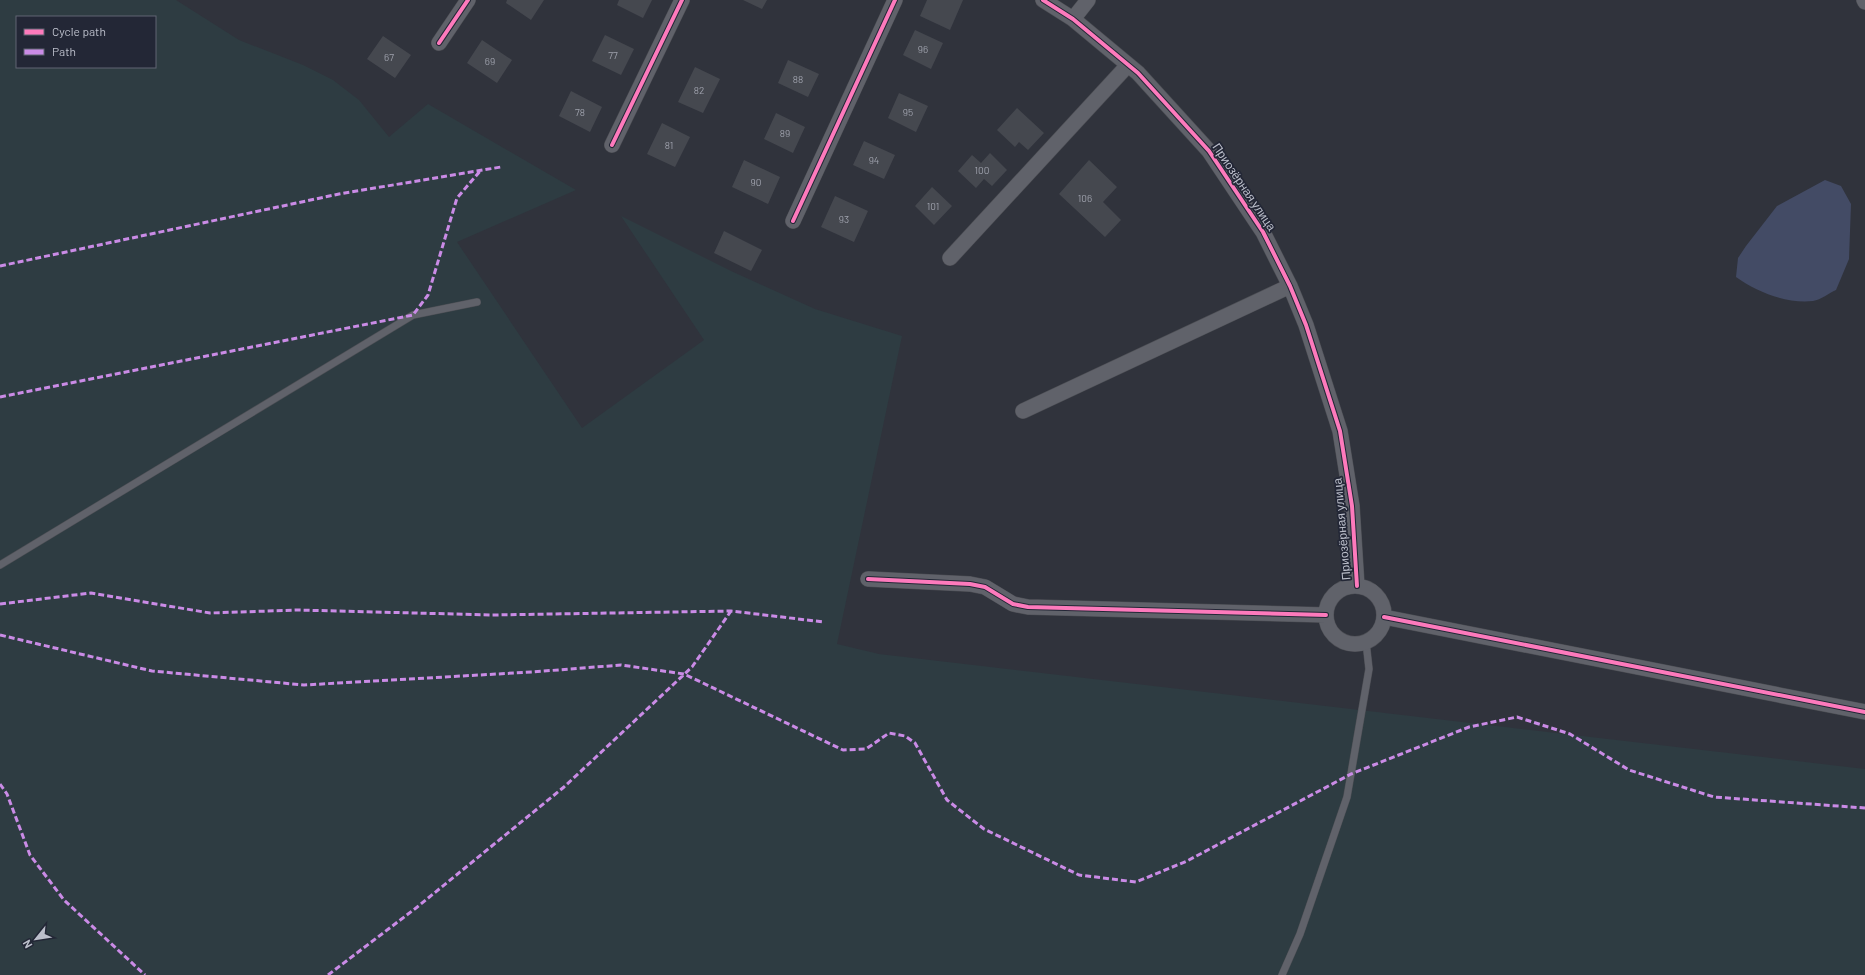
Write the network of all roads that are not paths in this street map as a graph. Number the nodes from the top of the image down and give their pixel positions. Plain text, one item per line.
1 (468, 0) edge
2 (682, 0) edge
3 (895, 0) edge
4 (1043, 0) edge
5 (1088, 0) edge
6 (1073, 19) junction
7 (439, 43) dead end
8 (1128, 65) junction
9 (612, 145) dead end
10 (793, 221) dead end
11 (950, 258) dead end
12 (1290, 286) junction
13 (477, 302) dead end
14 (1023, 411) dead end
15 (0, 565) edge
16 (868, 579) dead end
17 (1357, 586) junction
18 (1326, 615) junction
19 (1384, 617) junction
20 (1366, 642) junction
21 (1865, 712) edge
22 (1282, 975) edge

1 - 7 street
2 - 9 street
3 - 10 street
4 - 6 street, Приозёрная улица
5 - 6 street
6 - 8 street, Приозёрная улица
8 - 11 street
8 - 12 street, Приозёрная улица
12 - 14 street
12 - 17 street, Приозёрная улица
13 - 15 lane
16 - 18 street
17 - 18 street
17 - 19 street
18 - 20 street
19 - 20 street
19 - 21 street
20 - 22 lane

